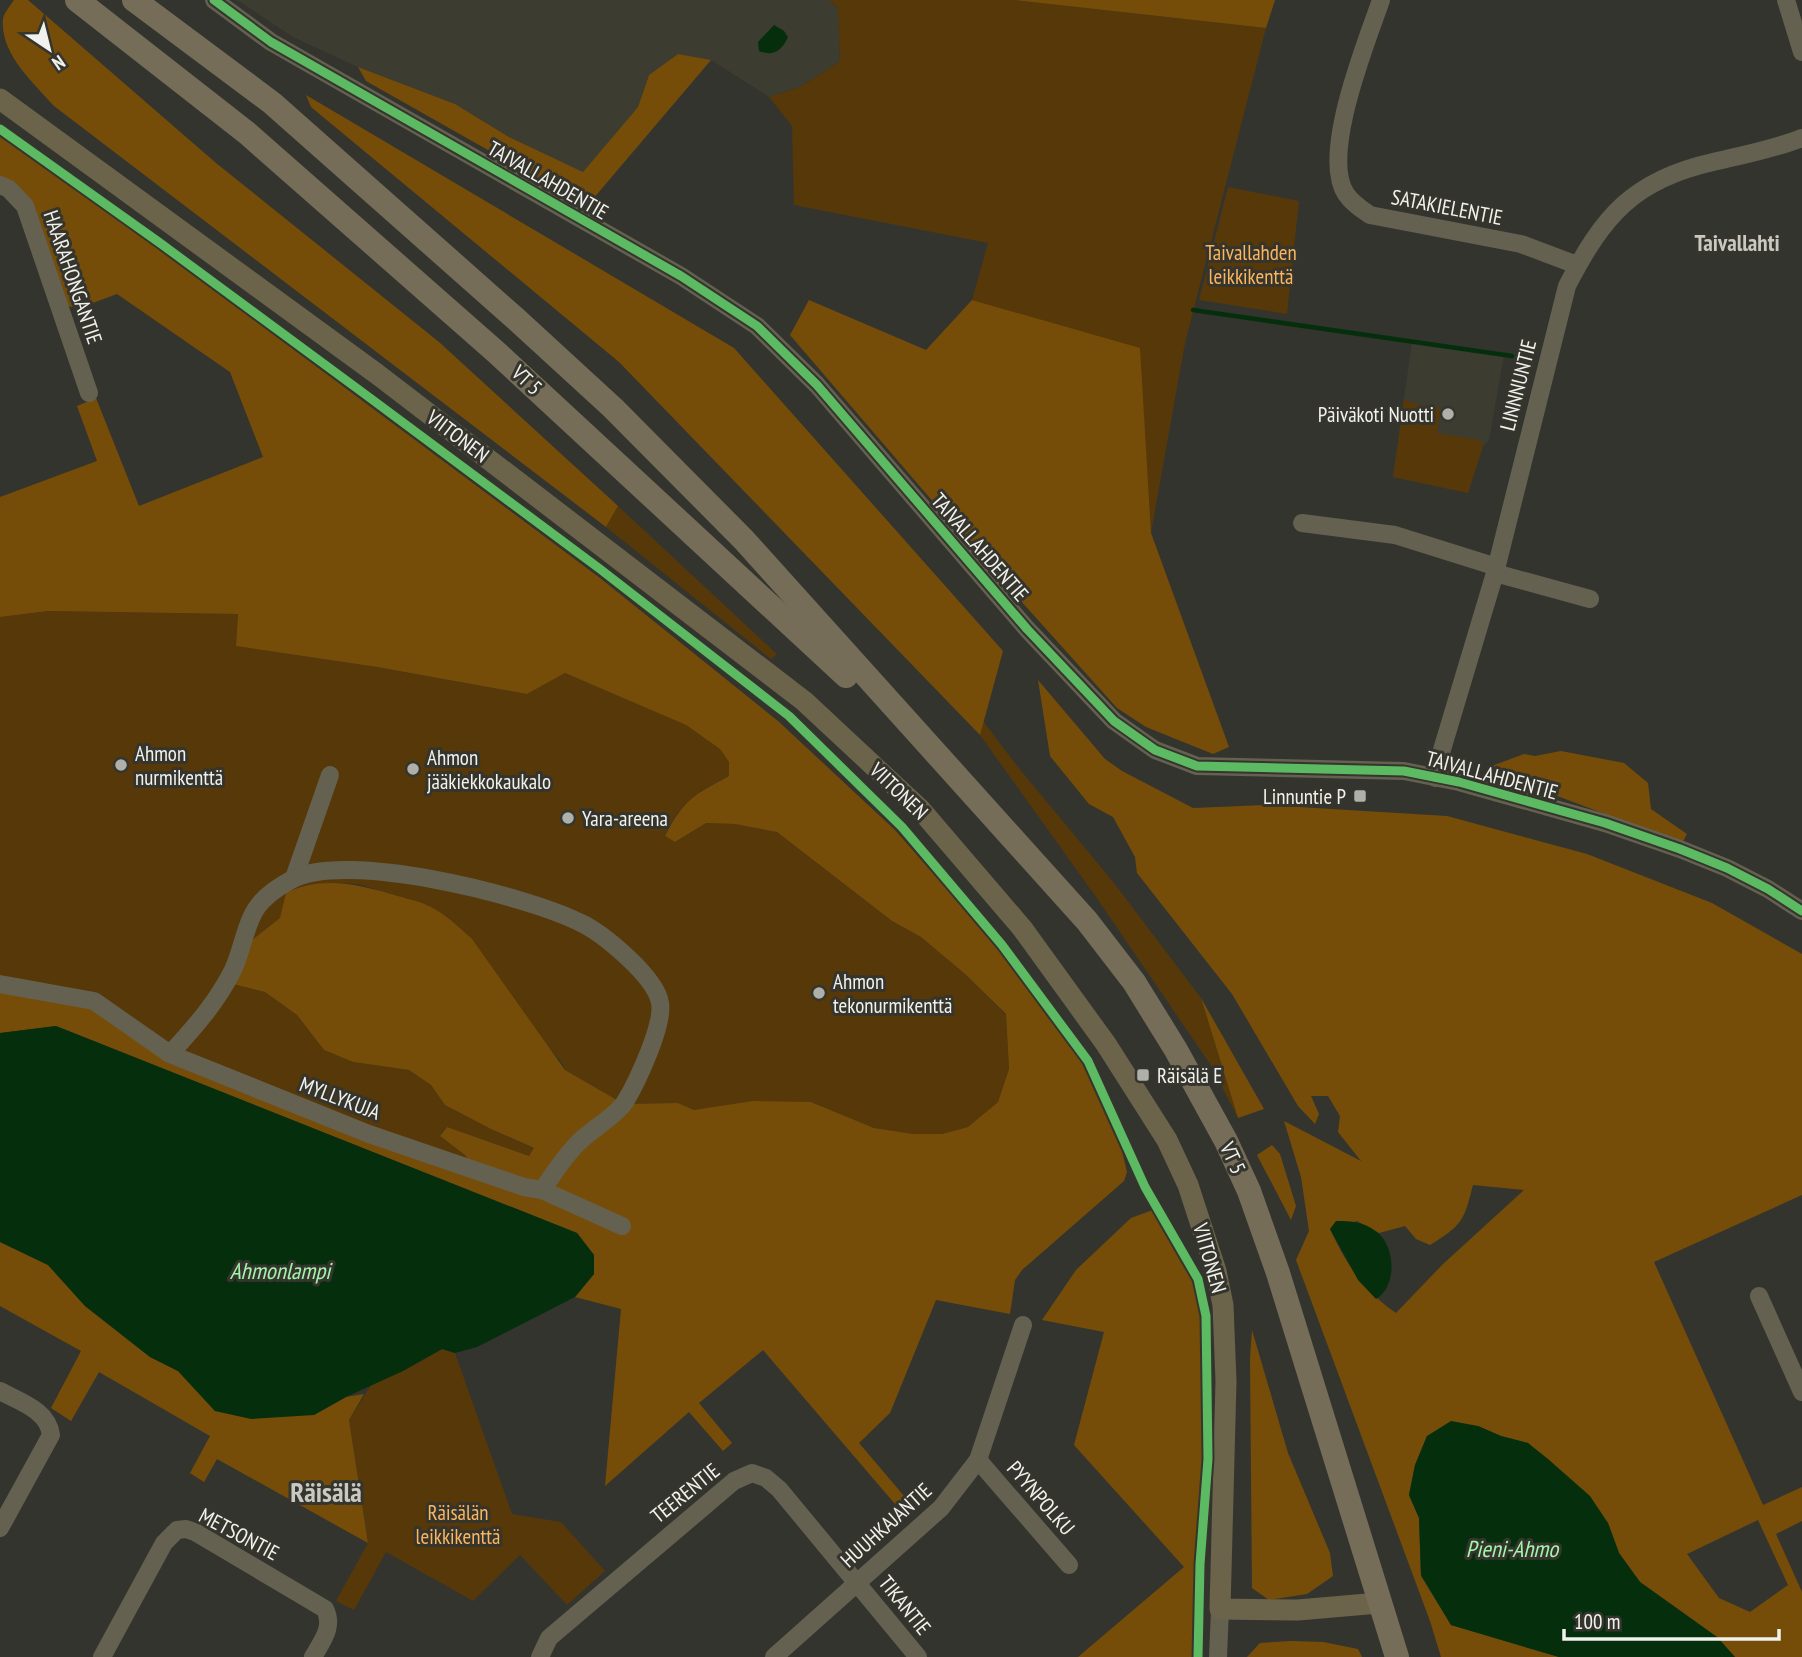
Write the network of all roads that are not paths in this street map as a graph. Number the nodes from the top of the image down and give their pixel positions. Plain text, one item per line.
1 (77, 0) edge
2 (134, 0) edge
3 (214, 0) edge
4 (1381, 0) edge
5 (1786, 0) edge
6 (1802, 52) edge
7 (0, 99) edge
8 (1802, 138) edge
9 (0, 185) edge
10 (1577, 265) junction
11 (89, 393) dead end
12 (1301, 523) dead end
13 (1496, 570) junction
14 (1590, 599) dead end
15 (330, 775) dead end
16 (1436, 778) junction
17 (959, 782) junction
18 (294, 878) junction
19 (1802, 911) edge
20 (0, 985) edge
21 (170, 1055) junction
22 (542, 1190) junction
23 (622, 1226) dead end
24 (1759, 1296) dead end
25 (1023, 1325) dead end
26 (0, 1391) edge
27 (1802, 1392) edge
28 (978, 1460) junction
29 (0, 1528) edge
30 (1069, 1565) dead end
31 (857, 1582) junction
32 (1379, 1603) junction
33 (1220, 1609) junction
34 (102, 1657) edge
35 (313, 1657) edge
36 (540, 1657) edge
37 (774, 1657) edge
38 (918, 1657) edge
39 (1218, 1657) edge
40 (1397, 1657) edge

1 - 17 highway, VT 5
2 - 17 highway, VT 5
3 - 16 street, TAIVALLAHDENTIE
4 - 10 street, SATAKIELENTIE
5 - 6 street
7 - 33 main road, VIITONEN
8 - 10 street, LINNNUNTIE
9 - 11 street, HAARAHONGANTIE
10 - 13 street, LINNNUNTIE
12 - 13 street
13 - 14 street
13 - 16 street, LINNNUNTIE
15 - 18 street
16 - 19 street, TAIVALLAHDENTIE
17 - 32 highway, VT 5
18 - 21 street
18 - 22 street
20 - 21 street, MYLLYKUJA
21 - 22 street, MYLLYKUJA
22 - 23 street, MYLLYKUJA
24 - 27 street
25 - 28 street, HUUHKAJANTIE
26 - 29 street
28 - 30 street, PYYNPOLKU
28 - 31 street, HUUHKAJANTIE
31 - 36 street, TEERENTIE
31 - 37 street, HUUHKAJANTIE
31 - 38 street, TIKANTIE
32 - 33 main road
32 - 40 highway
33 - 39 street
34 - 35 street, METSONTIE

